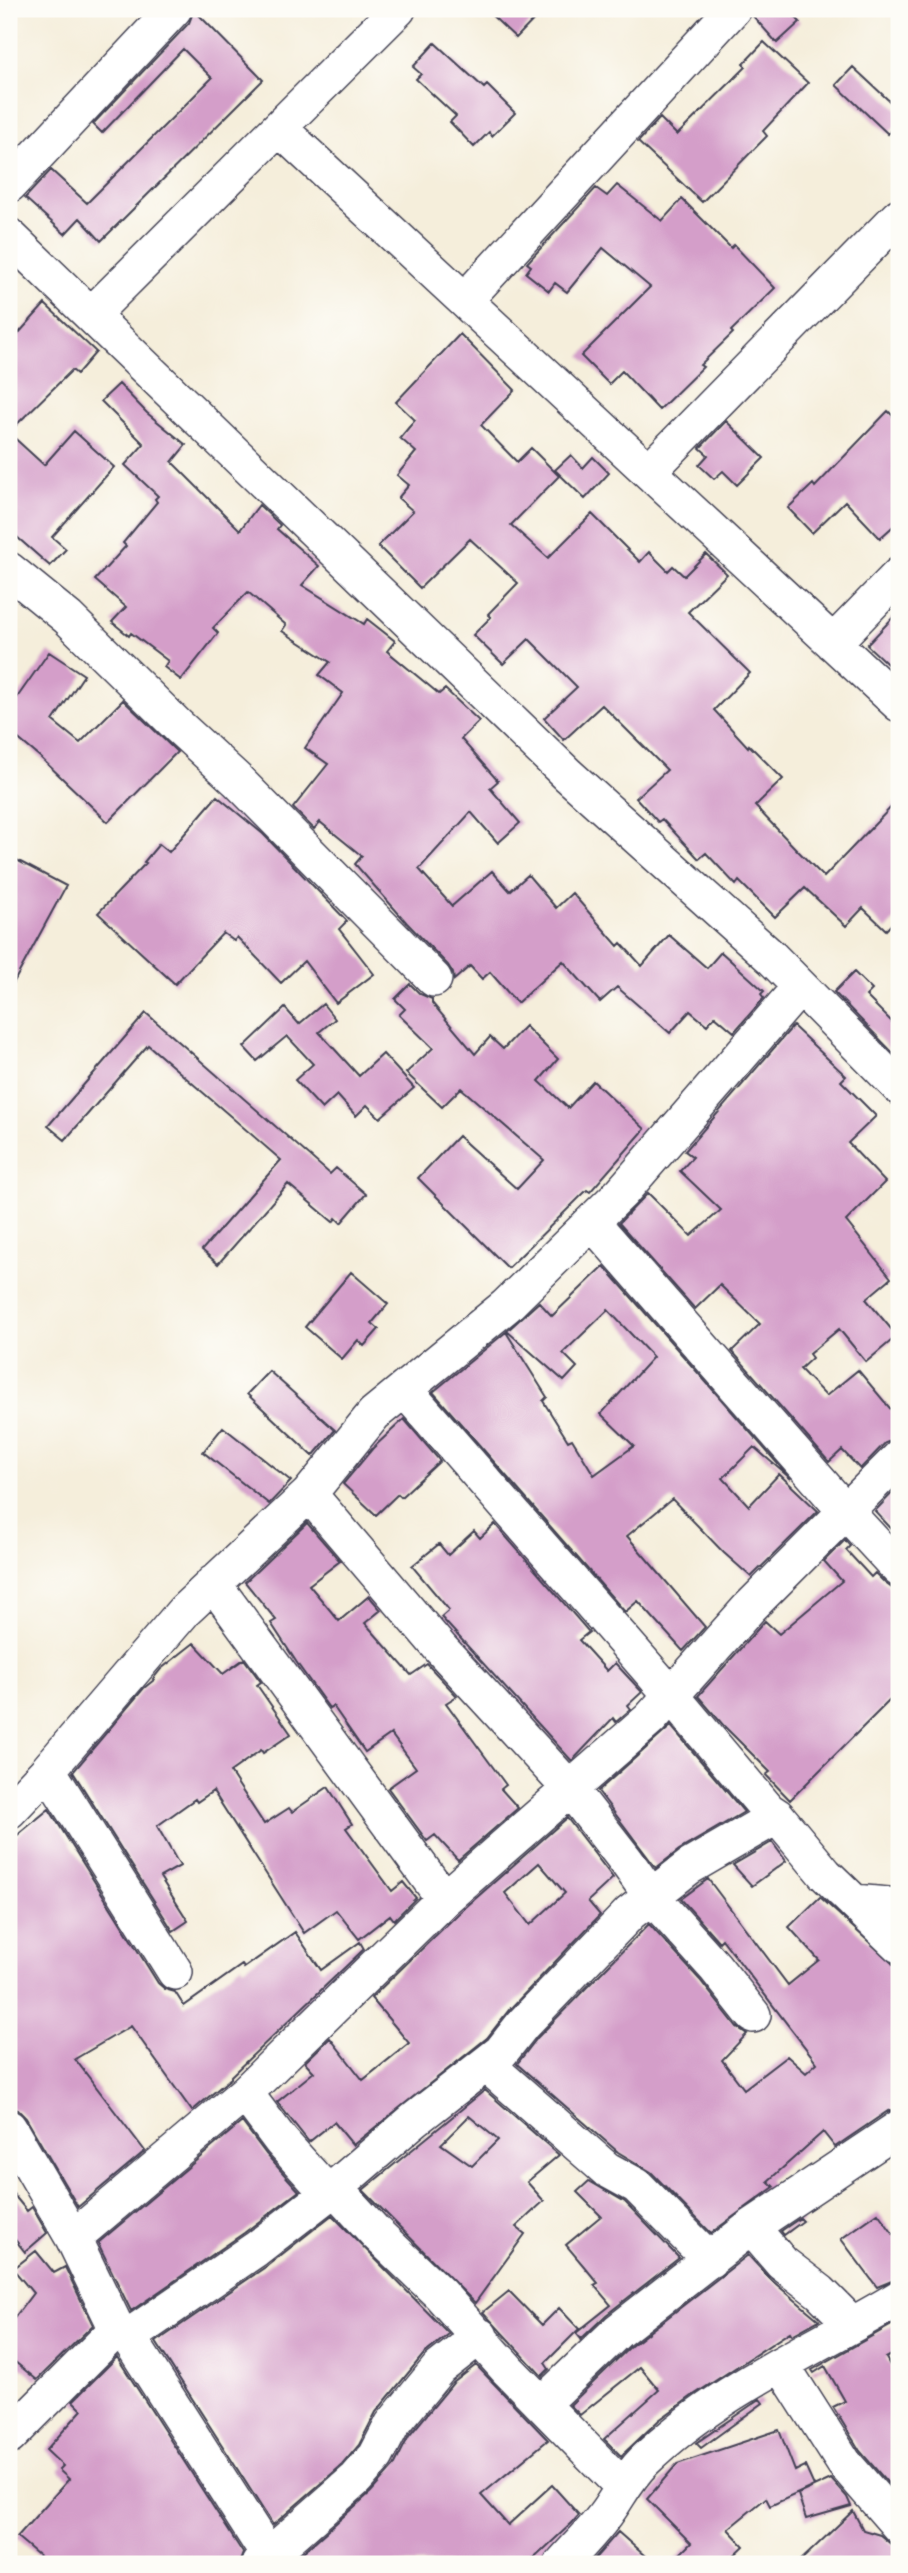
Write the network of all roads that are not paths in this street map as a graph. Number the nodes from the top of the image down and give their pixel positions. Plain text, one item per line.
1 (174, 9) edge
2 (398, 9) edge
3 (733, 9) edge
4 (281, 129) junction
5 (9, 185) edge
6 (899, 216) edge
7 (9, 236) edge
8 (465, 300) junction
9 (92, 314) junction
10 (649, 471) junction
11 (9, 570) edge
12 (899, 575) edge
13 (833, 643) junction
14 (899, 704) edge
15 (434, 979) dead end
16 (800, 987) junction
17 (899, 1087) edge
18 (592, 1222) junction
19 (405, 1390) junction
20 (899, 1458) edge
21 (309, 1494) junction
22 (847, 1513) junction
23 (899, 1569) edge
24 (213, 1583) junction
25 (672, 1696) junction
26 (48, 1770) junction
27 (570, 1790) junction
28 (9, 1811) edge
29 (777, 1816) junction
30 (651, 1896) junction
31 (444, 1899) junction
32 (854, 1902) junction
33 (899, 1906) edge
34 (899, 1945) edge
35 (175, 1972) dead end
36 (753, 2015) dead end
37 (486, 2064) junction
38 (244, 2093) junction
39 (9, 2128) edge
40 (899, 2128) edge
41 (331, 2191) junction
42 (751, 2227) junction
43 (73, 2238) junction
44 (710, 2260) junction
45 (899, 2298) edge
46 (852, 2324) junction
47 (123, 2333) junction
48 (480, 2336) junction
49 (781, 2364) junction
50 (542, 2404) junction
51 (9, 2437) edge
52 (622, 2486) junction
53 (899, 2526) edge
54 (268, 2561) edge
55 (562, 2564) edge

1 - 5 street
2 - 4 street
3 - 8 street
4 - 8 street
4 - 9 street
6 - 10 street
7 - 9 street
8 - 10 street
9 - 16 street
10 - 13 street
11 - 15 street
12 - 13 street
13 - 14 street
16 - 17 street
16 - 18 street
18 - 19 street
18 - 22 street
19 - 21 street
19 - 25 street
20 - 22 street
21 - 24 street
21 - 27 street
22 - 23 street
22 - 25 street
24 - 26 street
24 - 31 street
25 - 27 street
25 - 29 street
26 - 28 street
26 - 35 street
27 - 30 street
27 - 31 street
29 - 30 street
29 - 32 street
30 - 36 street
30 - 37 street
31 - 38 street
32 - 33 street
32 - 34 street
37 - 41 street
37 - 44 street
38 - 41 street
38 - 43 street
39 - 43 street
40 - 42 street
41 - 47 street
41 - 48 street
42 - 44 street
42 - 46 street
43 - 47 street
44 - 50 street
45 - 46 street
46 - 49 street
47 - 51 street
47 - 54 street
48 - 50 street
48 - 54 street
49 - 52 street
49 - 53 street
50 - 52 street
52 - 55 street

